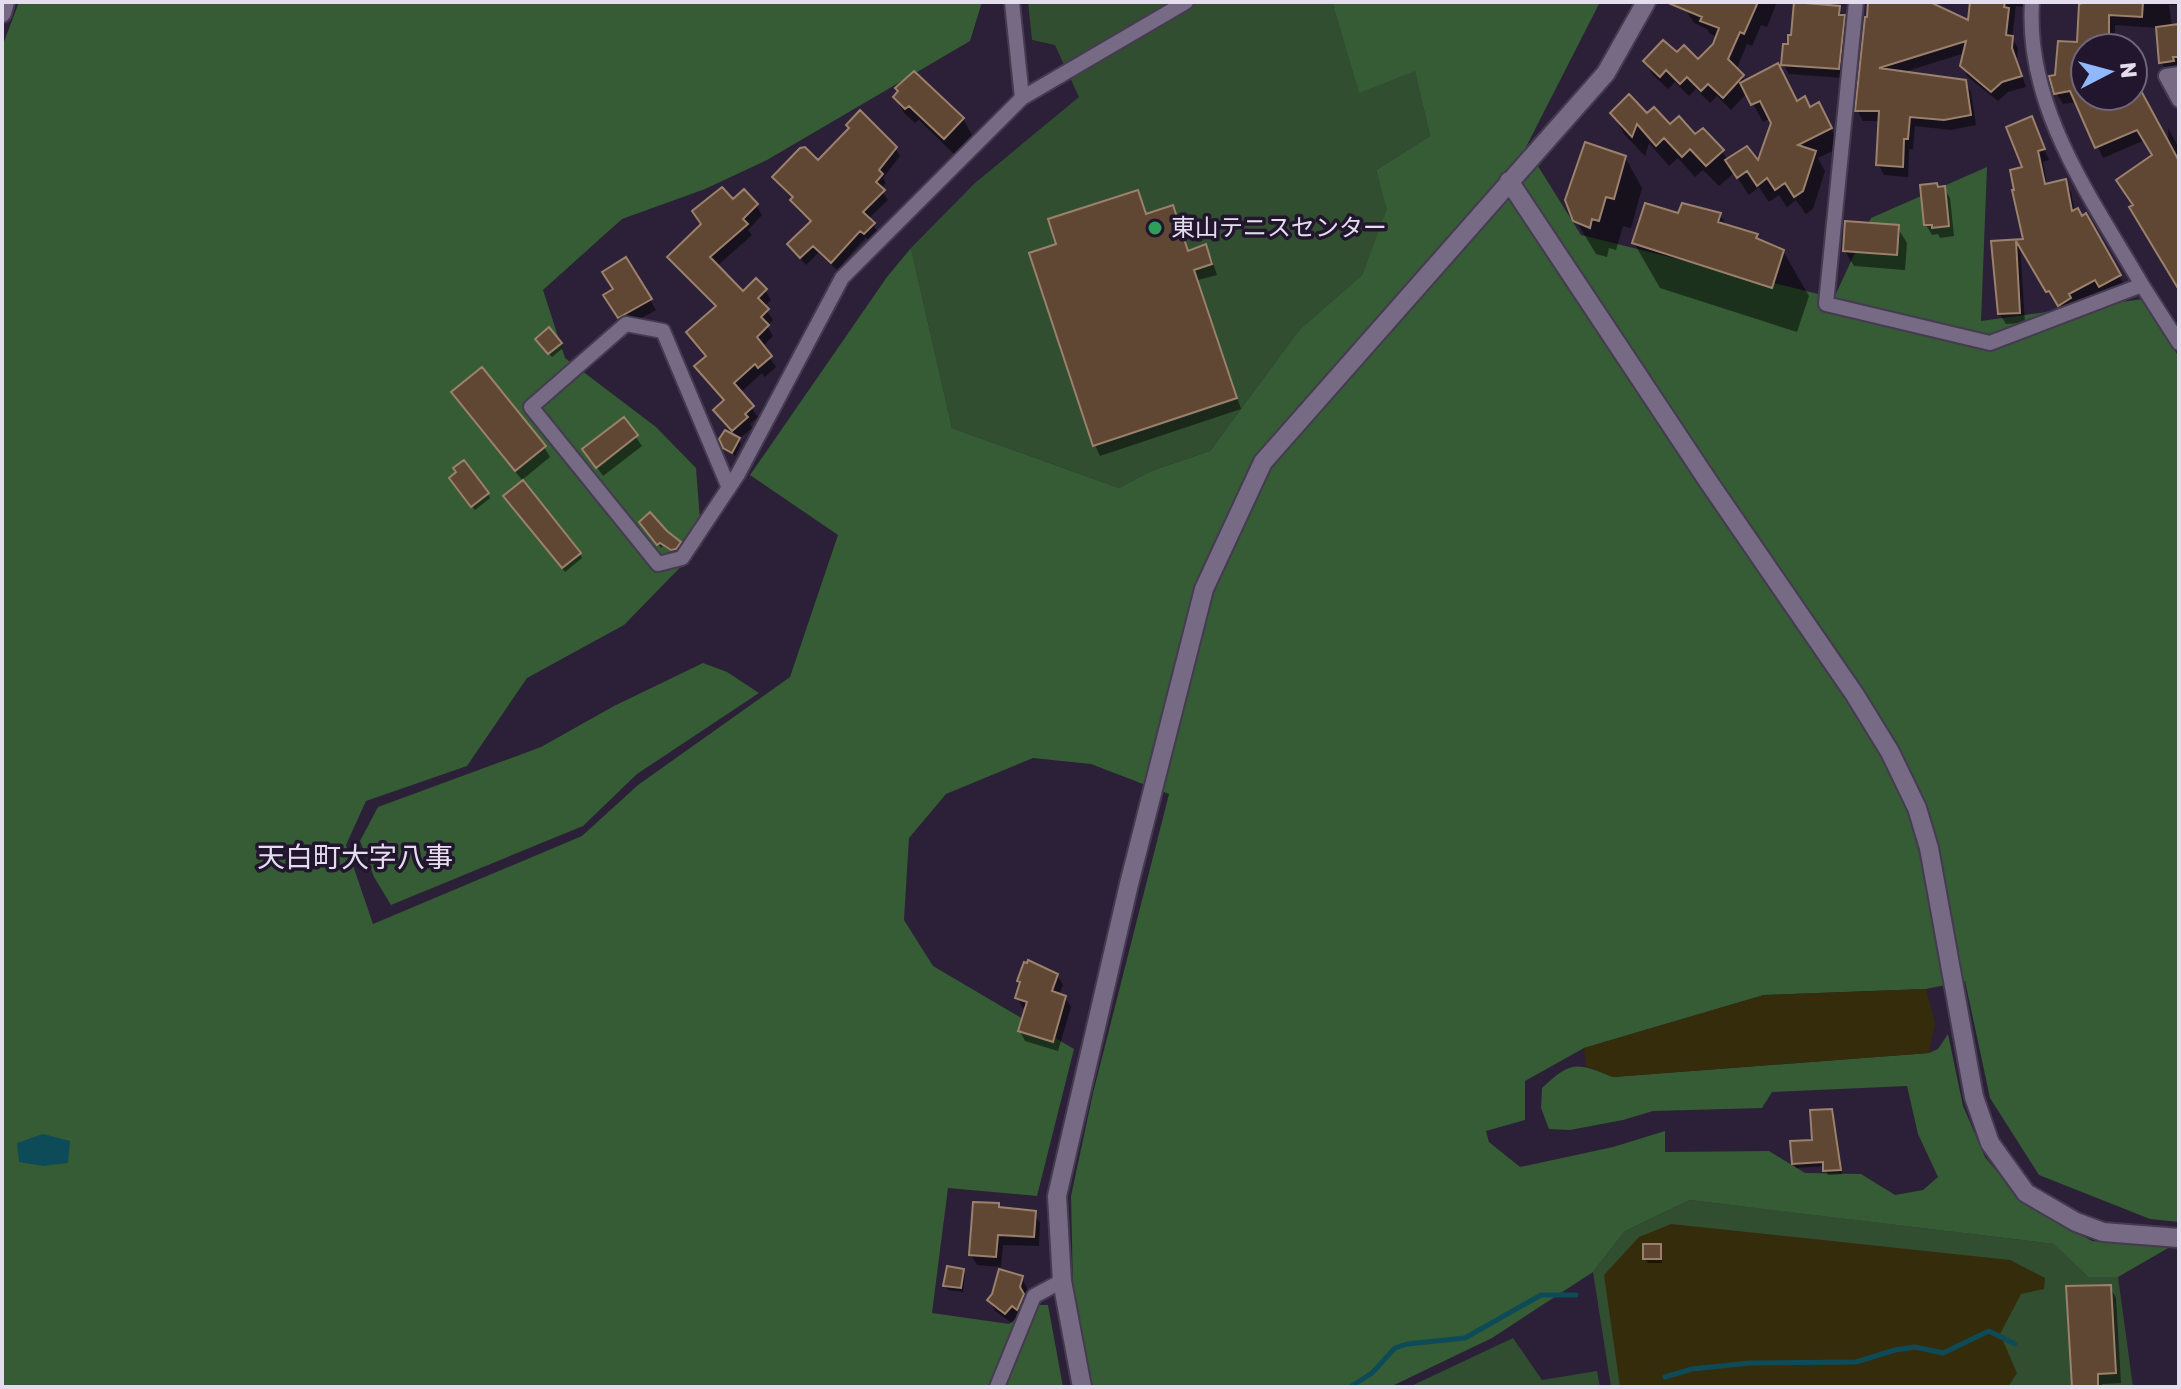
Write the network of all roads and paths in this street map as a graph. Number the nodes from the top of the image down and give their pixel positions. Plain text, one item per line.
1 (5, 2) edge
2 (1012, 2) edge
3 (1186, 2) edge
4 (1646, 2) edge
5 (1856, 2) edge
6 (2032, 2) edge
7 (2, 13) edge
8 (2179, 74) edge
9 (1022, 98) junction
10 (2179, 100) edge
11 (1509, 181) junction
12 (2142, 285) junction
13 (2179, 343) edge
14 (729, 488) junction
15 (2179, 1238) edge
16 (1062, 1281) junction
17 (997, 1387) edge
18 (1082, 1387) edge

1 - 7 street
2 - 9 street
3 - 9 street
4 - 11 street
5 - 12 street
6 - 12 street
8 - 10 street
9 - 14 street
11 - 15 street
11 - 16 street
12 - 13 street
14 - 14 street
16 - 17 street
16 - 18 street

